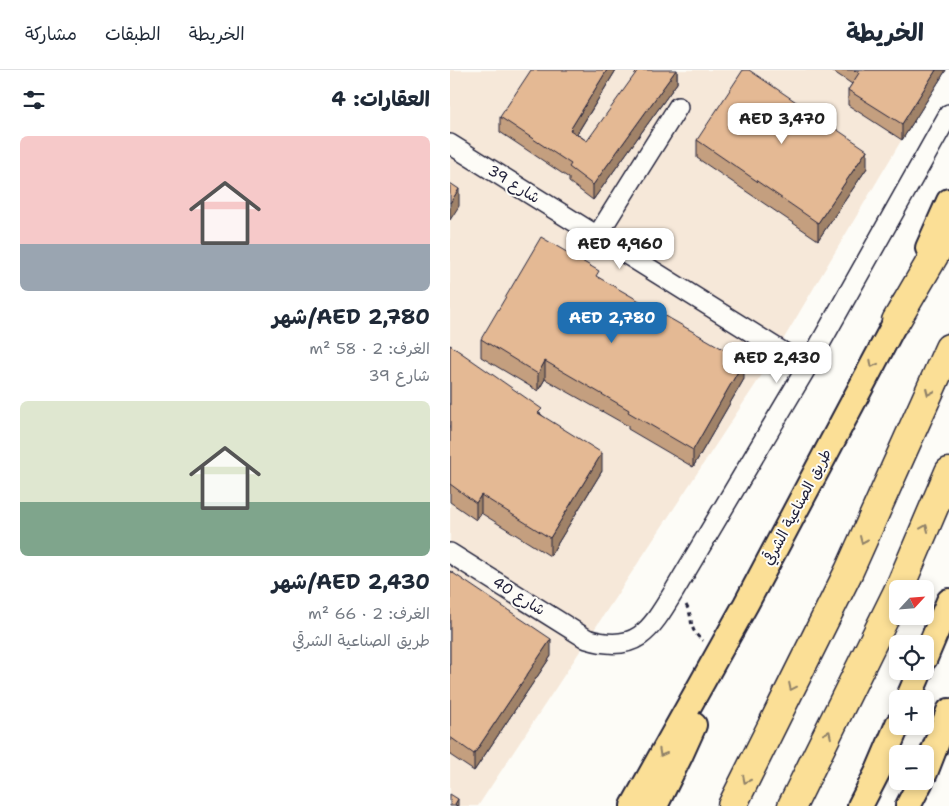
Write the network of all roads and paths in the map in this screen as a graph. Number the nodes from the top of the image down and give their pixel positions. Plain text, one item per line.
1 (678, 107) dead end
2 (949, 114) edge
3 (450, 144) edge
4 (949, 201) edge
5 (949, 230) edge
6 (597, 236) junction
7 (896, 321) junction
8 (949, 348) edge
9 (807, 367) junction
10 (949, 472) edge
11 (450, 553) edge
12 (902, 580) edge
13 (673, 593) junction
14 (949, 601) edge
15 (746, 604) junction
16 (889, 609) edge
17 (934, 637) edge
18 (718, 653) junction
19 (949, 711) edge
20 (893, 735) edge
21 (934, 750) edge
22 (916, 790) edge
23 (639, 805) edge
24 (732, 806) edge
25 (792, 806) edge
26 (860, 806) edge
27 (908, 806) edge

1 - 6 street
2 - 9 street
3 - 6 street, شارع 39
4 - 7 main road, طريق الصناعية الشرقي
5 - 7 highway
6 - 9 street, شارع 39
7 -> 15 main road, طريق الصناعية الشرقي
8 -> 24 highway
9 - 13 street
12 -> 10 highway
11 - 13 street, شارع 40
13 - 18 path
14 - 17 main road
15 - 18 main road, طريق الصناعية الشرقي
15 - 23 main road
25 -> 16 highway
18 -> 23 main road, طريق الصناعية الشرقي
19 - 21 main road
20 - 26 main road
22 - 27 main road

